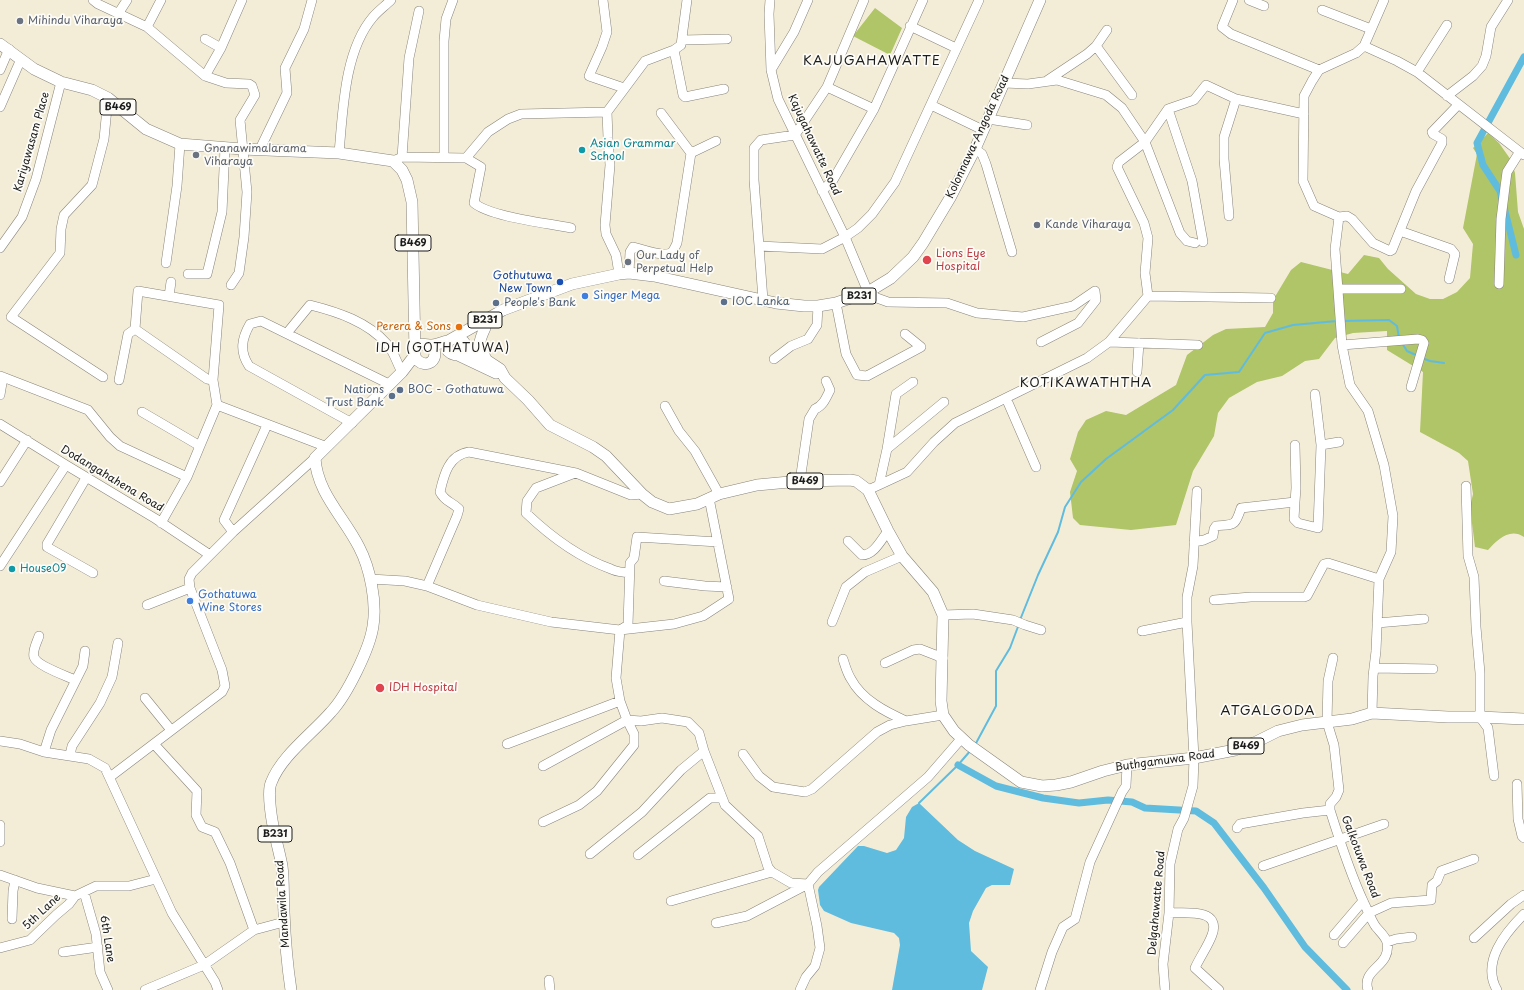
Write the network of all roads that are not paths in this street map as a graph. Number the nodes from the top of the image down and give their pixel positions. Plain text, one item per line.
1 (93, 0) edge
2 (127, 0) edge
3 (161, 0) edge
4 (242, 0) edge
5 (312, 0) edge
6 (390, 0) edge
7 (453, 0) edge
8 (603, 0) edge
9 (687, 0) edge
10 (770, 0) edge
11 (808, 0) edge
12 (864, 0) edge
13 (923, 0) edge
14 (979, 0) edge
15 (1040, 0) edge
16 (1233, 0) edge
17 (1248, 0) edge
18 (1384, 0) edge
19 (1508, 0) edge
20 (1264, 6) dead end
21 (1322, 10) dead end
22 (419, 11) dead end
23 (118, 14) junction
24 (1447, 25) dead end
25 (910, 26) junction
26 (147, 27) junction
27 (1371, 29) junction
28 (1107, 30) dead end
29 (205, 39) dead end
30 (727, 39) dead end
31 (682, 40) junction
32 (1096, 46) junction
33 (1364, 46) junction
34 (4, 47) edge
35 (221, 48) junction
36 (956, 48) junction
37 (674, 50) junction
38 (21, 59) junction
39 (0, 70) edge
40 (771, 70) junction
41 (1319, 70) junction
42 (1417, 72) junction
43 (205, 76) junction
44 (61, 82) junction
45 (1046, 82) junction
46 (1004, 83) junction
47 (827, 87) junction
48 (624, 88) junction
49 (724, 89) dead end
50 (1132, 95) dead end
51 (1447, 96) junction
52 (108, 98) junction
53 (1236, 99) junction
54 (931, 105) junction
55 (1458, 105) junction
56 (0, 107) edge
57 (874, 109) junction
58 (1168, 109) junction
59 (607, 112) junction
60 (662, 113) dead end
61 (1304, 114) junction
62 (988, 119) junction
63 (1027, 125) dead end
64 (983, 130) junction
65 (795, 135) junction
66 (716, 141) dead end
67 (1145, 142) junction
68 (180, 144) junction
69 (225, 147) junction
70 (242, 149) junction
71 (260, 149) junction
72 (975, 149) junction
73 (339, 153) junction
74 (691, 153) junction
75 (1522, 154) edge
76 (444, 157) junction
77 (466, 158) junction
78 (397, 159) junction
79 (822, 190) junction
80 (1229, 216) dead end
81 (1339, 217) junction
82 (571, 228) dead end
83 (1400, 231) junction
84 (845, 237) junction
85 (759, 246) junction
86 (0, 248) edge
87 (1012, 252) dead end
88 (166, 263) dead end
89 (188, 274) dead end
90 (624, 274) junction
91 (1449, 279) dead end
92 (171, 282) dead end
93 (1499, 284) dead end
94 (231, 285) dead end
95 (1401, 288) dead end
96 (1338, 289) junction
97 (868, 292) junction
98 (169, 296) junction
99 (1148, 296) junction
100 (1271, 298) dead end
101 (762, 300) junction
102 (836, 303) junction
103 (515, 306) junction
104 (818, 306) junction
105 (414, 323) junction
106 (485, 328) junction
107 (135, 329) junction
108 (286, 333) junction
109 (905, 334) dead end
110 (1041, 342) dead end
111 (1109, 342) junction
112 (1139, 342) junction
113 (429, 345) junction
114 (1198, 345) dead end
115 (1342, 345) junction
116 (457, 346) junction
117 (415, 354) junction
118 (774, 359) dead end
119 (486, 360) junction
120 (429, 362) junction
121 (402, 372) junction
122 (1137, 372) dead end
123 (2, 376) edge
124 (103, 377) dead end
125 (506, 378) junction
126 (119, 380) dead end
127 (213, 380) junction
128 (826, 381) dead end
129 (913, 382) dead end
130 (389, 384) junction
131 (1411, 388) dead end
132 (1315, 394) dead end
133 (0, 395) edge
134 (1006, 398) junction
135 (944, 402) dead end
136 (217, 406) junction
137 (665, 406) dead end
138 (142, 412) dead end
139 (352, 423) junction
140 (0, 424) edge
141 (267, 425) junction
142 (27, 440) junction
143 (1339, 442) dead end
144 (1295, 445) dead end
145 (1321, 445) junction
146 (200, 446) junction
147 (327, 447) junction
148 (887, 449) junction
149 (315, 458) junction
150 (66, 465) junction
151 (1036, 467) dead end
152 (576, 473) junction
153 (187, 477) junction
154 (86, 478) junction
155 (800, 481) junction
156 (0, 482) edge
157 (879, 485) junction
158 (1466, 486) dead end
159 (868, 490) junction
160 (1197, 491) dead end
161 (642, 494) junction
162 (714, 496) junction
163 (1295, 502) junction
164 (161, 523) junction
165 (888, 531) junction
166 (233, 532) junction
167 (848, 541) dead end
168 (718, 542) junction
169 (1194, 542) junction
170 (210, 555) junction
171 (902, 556) junction
172 (0, 566) edge
173 (94, 573) dead end
174 (629, 573) junction
175 (370, 579) junction
176 (1379, 579) junction
177 (664, 581) dead end
178 (427, 586) junction
179 (727, 587) junction
180 (190, 588) junction
181 (1214, 600) dead end
182 (147, 605) dead end
183 (943, 615) junction
184 (1424, 619) dead end
185 (832, 622) dead end
186 (1186, 622) junction
187 (1377, 623) junction
188 (620, 630) junction
189 (1041, 630) dead end
190 (1142, 631) dead end
191 (39, 636) dead end
192 (118, 643) dead end
193 (85, 651) dead end
194 (943, 658) junction
195 (1333, 658) dead end
196 (843, 659) dead end
197 (886, 663) dead end
198 (1374, 668) junction
199 (1433, 668) dead end
200 (75, 680) junction
201 (145, 698) dead end
202 (620, 701) junction
203 (1372, 713) junction
204 (943, 715) junction
205 (1480, 717) junction
206 (1524, 719) edge
207 (627, 720) junction
208 (906, 721) junction
209 (1327, 722) junction
210 (171, 730) junction
211 (0, 741) edge
212 (154, 744) junction
213 (507, 744) dead end
214 (969, 745) junction
215 (44, 752) junction
216 (704, 752) junction
217 (743, 754) dead end
218 (70, 755) junction
219 (1194, 758) junction
220 (1127, 765) junction
221 (543, 766) dead end
222 (1494, 776) dead end
223 (110, 777) junction
224 (1517, 784) dead end
225 (722, 798) junction
226 (1330, 810) junction
227 (543, 822) dead end
228 (1384, 824) dead end
229 (0, 825) edge
230 (1237, 828) dead end
231 (1524, 838) edge
232 (1339, 840) junction
233 (0, 842) edge
234 (590, 854) dead end
235 (638, 855) dead end
236 (1474, 859) dead end
237 (1263, 866) dead end
238 (772, 872) junction
239 (0, 875) edge
240 (156, 879) junction
241 (15, 880) junction
242 (808, 884) junction
243 (84, 892) junction
244 (1524, 895) edge
245 (75, 896) junction
246 (671, 901) dead end
247 (1363, 901) junction
248 (1169, 913) junction
249 (1369, 913) junction
250 (1524, 914) edge
251 (12, 919) dead end
252 (284, 922) junction
253 (716, 923) dead end
254 (254, 930) junction
255 (1334, 935) dead end
256 (1412, 937) dead end
257 (1474, 938) dead end
258 (1387, 942) junction
259 (1343, 943) dead end
260 (98, 947) junction
261 (0, 948) edge
262 (63, 952) dead end
263 (204, 965) junction
264 (549, 980) dead end
265 (108, 990) edge
266 (145, 990) edge
267 (218, 990) edge
268 (291, 990) edge
269 (550, 990) edge
270 (800, 990) edge
271 (1040, 990) edge
272 (1164, 990) edge
273 (1219, 990) edge
274 (1368, 990) edge
275 (1497, 990) edge

1 - 23 street
2 - 23 street
3 - 26 street
4 - 35 street
5 - 71 street
6 - 73 street
7 - 76 street
8 - 48 street
9 - 31 street
10 - 40 street, Kajugahawatte Road
11 - 40 street
12 - 47 street
13 - 25 street
14 - 36 street
15 - 46 main road, Kolonnawa-Angoda Road / B231
16 - 41 street
17 - 20 street
18 - 27 street
19 - 51 street
21 - 27 street
22 - 78 street
23 - 26 street
24 - 42 street
25 - 36 street
25 - 57 street
26 - 43 street
27 - 33 street
28 - 32 street
29 - 35 street
30 - 31 street
31 - 37 street
32 - 45 street
32 - 50 street
33 - 41 street
33 - 42 street
34 - 38 main road, B469
34 - 39 street
35 - 43 street
36 - 54 street
37 - 48 street
37 - 49 street
38 - 44 main road, B469
38 - 56 street
40 - 65 street, Kajugahawatte Road
41 - 61 street
42 - 51 street
43 - 70 street
44 - 52 main road, B469
44 - 86 street, Kariyawasam Place
45 - 46 street
45 - 67 street
46 - 62 main road, Kolonnawa-Angoda Road / B231
47 - 57 street
47 - 65 street
48 - 59 street
51 - 55 street
52 - 68 main road, B469
52 - 124 street
53 - 58 street
53 - 61 street
53 - 80 street
54 - 64 street
54 - 84 street
55 - 75 street
55 - 83 street
57 - 79 street
58 - 67 street
58 - 67 street
59 - 77 street
59 - 90 street
60 - 74 street
61 - 81 street
62 - 63 street
62 - 64 main road, Kolonnawa-Angoda Road / B231
64 - 72 main road, Kolonnawa-Angoda Road / B231
65 - 79 street, Kajugahawatte Road
65 - 85 street
66 - 74 street
67 - 99 street
68 - 69 main road, B469
68 - 88 street
69 - 70 main road, B469
69 - 89 street
70 - 71 main road, B469
70 - 94 street
71 - 73 main road, B469
72 - 87 street
72 - 97 main road, Kolonnawa-Angoda Road / B231
73 - 78 main road, B469
74 - 90 street
75 - 93 street
76 - 77 street
76 - 78 street
77 - 82 street
78 - 105 main road, B469
79 - 84 street, Kajugahawatte Road
81 - 83 street
81 - 96 street
83 - 91 street
84 - 85 street
84 - 97 street, Kajugahawatte Road
85 - 101 street
90 - 101 main road, Kolonnawa-Angoda Road / B231
90 - 103 main road, Kolonnawa-Angoda Road / B231
92 - 98 street
95 - 96 street
96 - 115 street
97 - 102 main road, Kolonnawa-Angoda Road / B231
97 - 110 street
98 - 107 street
98 - 127 street
99 - 100 street
99 - 111 street
101 - 104 main road, Kolonnawa-Angoda Road / B231
102 - 104 main road, Kolonnawa-Angoda Road / B231
102 - 109 street
103 - 106 main road, Kolonnawa-Angoda Road / B231
103 - 116 main road, Kolonnawa-Angoda Road / B231
104 - 118 street
105 - 113 main road
105 - 117 main road, B469
106 - 116 main road, Kolonnawa-Angoda Road / B231
106 - 119 main road
107 - 126 street
107 - 127 street
108 - 121 street
108 - 130 street
108 - 139 street
111 - 112 street
111 - 134 street
112 - 114 street
112 - 122 street
113 - 116 main road, B231
113 - 117 main road
113 - 120 main road
115 - 131 street
115 - 176 street
116 - 119 main road, B469
116 - 120 main road, B231
116 - 125 main road, B469
117 - 120 main road
117 - 121 main road, B231
119 - 125 main road, B469
120 - 121 main road, B231
121 - 130 main road, B231
123 - 133 street
123 - 153 street
125 - 161 main road, B469
127 - 136 street
128 - 155 street
129 - 148 street
130 - 139 main road, B231
132 - 145 street
134 - 151 street
134 - 157 street
135 - 148 street
136 - 141 street
136 - 146 street
137 - 162 street
138 - 146 street
139 - 147 main road, B231
140 - 142 street, Dodangahahena Road
141 - 147 street
141 - 166 street
142 - 150 street, Dodangahahena Road
142 - 156 street
143 - 145 street
144 - 163 street
145 - 163 street
146 - 153 street
147 - 149 main road, B231
148 - 157 street
149 - 166 street
149 - 175 main road, Mandawila Road / B231
150 - 154 street, Dodangahahena Road
150 - 172 street
152 - 161 street
152 - 174 street
152 - 178 street
153 - 164 street
154 - 164 street, Dodangahahena Road
154 - 173 street
155 - 159 main road, B469
155 - 162 main road, B469
157 - 159 street
158 - 205 street
159 - 165 main road, Buthgamuwa Road / B469
160 - 169 street, Delgahawatte Road
161 - 162 main road, B469
162 - 168 street
163 - 169 street
164 - 170 street, Dodangahahena Road
165 - 167 street
165 - 171 main road, Buthgamuwa Road / B469
166 - 170 street
168 - 174 street
168 - 179 street
169 - 186 street, Delgahawatte Road
170 - 180 street
171 - 183 main road, Buthgamuwa Road / B469
171 - 185 street
174 - 188 street
175 - 178 street
175 - 252 main road, Mandawila Road / B231
176 - 181 street
176 - 187 street
177 - 179 street
178 - 188 street
179 - 188 street
180 - 182 street
180 - 210 street
183 - 189 street
183 - 194 main road, Buthgamuwa Road / B469
184 - 187 street
186 - 190 street
186 - 219 street, Delgahawatte Road
187 - 198 street
188 - 202 street
191 - 200 street
192 - 218 street
193 - 200 street
194 - 197 street
194 - 204 main road, Buthgamuwa Road / B469
195 - 209 street, Galkotuwa Road
196 - 208 street
198 - 199 street
198 - 203 street
200 - 215 street
201 - 210 street
202 - 207 street
202 - 213 street
203 - 205 main road, Buthgamuwa Road / B469
203 - 209 main road, Buthgamuwa Road / B469
204 - 208 street
204 - 214 main road, Buthgamuwa Road / B469
205 - 206 main road, Buthgamuwa Road / B469
205 - 222 street
207 - 216 street
207 - 221 street
207 - 227 street
208 - 217 street
209 - 219 main road, Buthgamuwa Road / B469
209 - 226 street, Galkotuwa Road
210 - 212 street
211 - 215 street
212 - 223 street
212 - 254 street
214 - 220 main road, Buthgamuwa Road / B469
214 - 242 street
215 - 218 street
216 - 225 street
216 - 234 street
218 - 223 street
219 - 220 main road, Buthgamuwa Road / B469
219 - 248 street, Delgahawatte Road
220 - 271 street
223 - 240 street
224 - 231 street
225 - 235 street
225 - 238 street
226 - 230 street
226 - 232 street, Galkotuwa Road
228 - 232 street
229 - 233 street
232 - 237 street
232 - 247 street, Galkotuwa Road
236 - 249 street
238 - 242 street
238 - 246 street
239 - 241 street
240 - 243 street
240 - 263 street
241 - 245 street
241 - 251 street
242 - 253 street
242 - 270 street
243 - 245 street
243 - 260 street, 6th Lane
244 - 257 street
245 - 261 street, 5th Lane
247 - 249 street, Galkotuwa Road
247 - 255 street
248 - 272 street, Delgahawatte Road
248 - 273 street
249 - 258 street, Galkotuwa Road
249 - 259 street
250 - 275 street
252 - 254 street
252 - 268 main road, Mandawila Road / B231
254 - 263 street
256 - 258 street
258 - 274 street
260 - 262 street
260 - 265 street, 6th Lane
263 - 266 street
263 - 267 street
264 - 269 street

